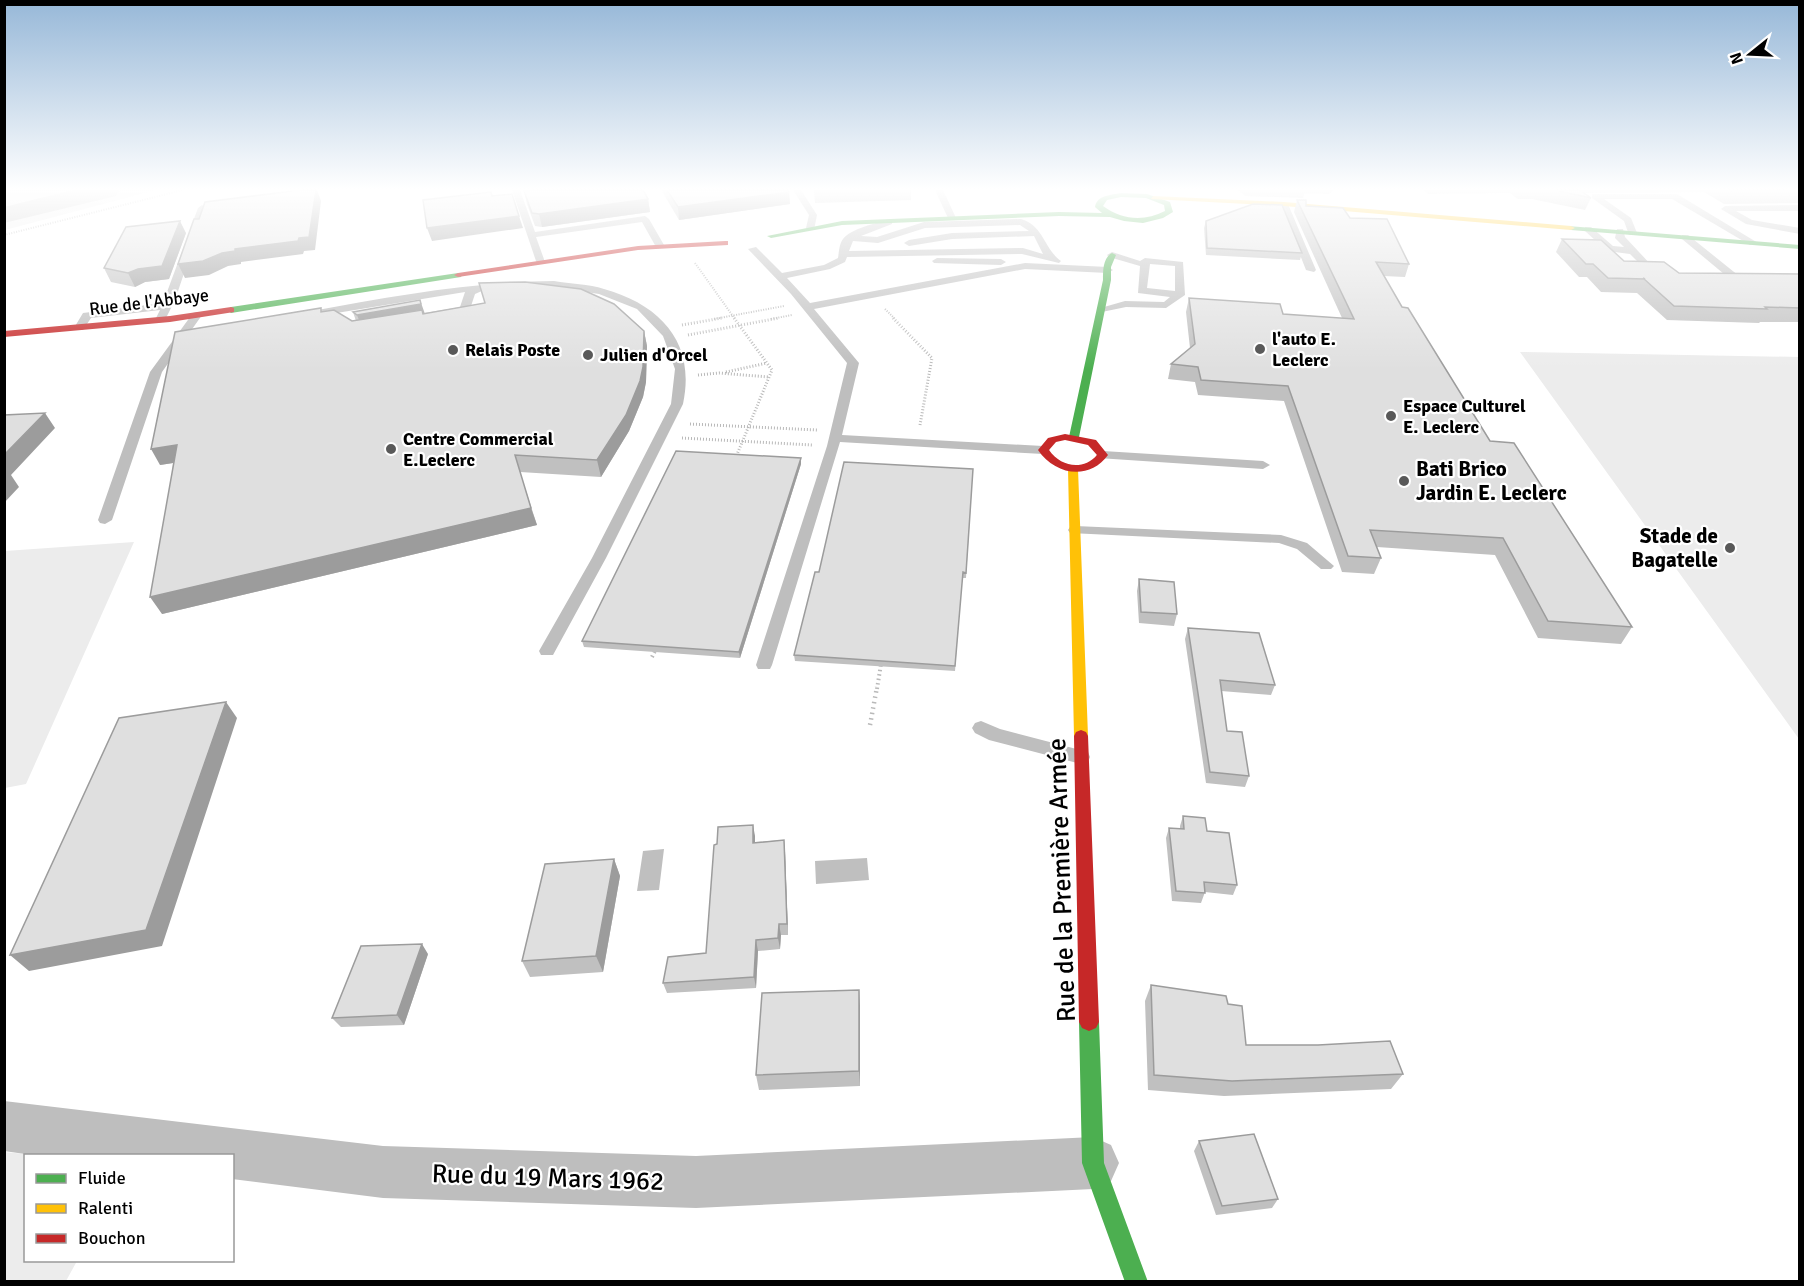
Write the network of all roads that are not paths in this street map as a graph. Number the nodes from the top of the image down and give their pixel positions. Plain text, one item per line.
1 (187, 250) edge
2 (536, 250) edge
3 (623, 250) edge
4 (754, 250) edge
5 (844, 250) edge
6 (853, 250) edge
7 (1045, 250) edge
8 (1112, 250) edge
9 (1127, 250) edge
10 (1303, 250) edge
11 (1621, 250) edge
12 (1701, 250) edge
13 (1632, 251) joint
14 (1049, 257) junction
15 (540, 262) junction
16 (1145, 265) junction
17 (1067, 267) junction
18 (1311, 270) dead end
19 (1671, 274) edge
20 (1107, 275) junction
21 (780, 276) junction
22 (1719, 280) edge
23 (487, 285) junction
24 (1180, 295) junction
25 (167, 306) junction
26 (807, 307) junction
27 (1101, 311) junction
28 (197, 315) junction
29 (298, 316) edge
30 (441, 317) edge
31 (160, 320) junction
32 (79, 328) junction
33 (4, 334) edge
34 (1074, 437) junction
35 (835, 438) junction
36 (1043, 450) junction
37 (1102, 455) junction
38 (1263, 465) dead end
39 (1073, 469) junction
40 (105, 520) dead end
41 (1076, 530) junction
42 (1326, 566) dead end
43 (547, 651) dead end
44 (764, 665) dead end
45 (981, 728) dead end
46 (1081, 757) junction
47 (4, 1126) edge
48 (1093, 1163) junction
49 (1137, 1281) edge

1 - 25 lane
2 - 15 lane
3 - 15 main road, Rue de l'Abbaye
4 - 21 lane
5 - 21 lane
6 - 14 lane
7 - 14 lane
8 - 20 main road
9 - 16 lane
10 - 18 lane
11 - 13 lane
12 - 22 lane
13 - 19 lane
14 - 17 lane
15 - 28 main road, Rue de l'Abbaye
16 - 24 lane
16 - 24 lane
17 - 20 lane
17 - 26 lane
20 - 27 main road
21 - 26 lane
23 - 29 lane
23 - 30 lane
23 - 43 lane
24 - 27 lane
25 - 31 lane
25 - 32 lane
26 - 35 lane
27 - 34 main road
28 - 31 main road, Rue de l'Abbaye
28 - 40 lane
31 - 32 main road, Rue de l'Abbaye
32 - 33 main road, Rue de l'Abbaye
34 - 36 main road
34 - 37 main road
35 - 36 lane
35 - 44 lane
36 - 39 main road
37 - 38 lane
37 - 39 main road
39 - 41 main road, Rue de la Première Armée
41 - 42 lane
41 - 46 main road, Rue de la Première Armée
45 - 46 lane
46 - 48 main road, Rue de la Première Armée
47 - 48 street, Rue du 19 Mars 1962
48 - 49 main road, Rue de la Première Armée

